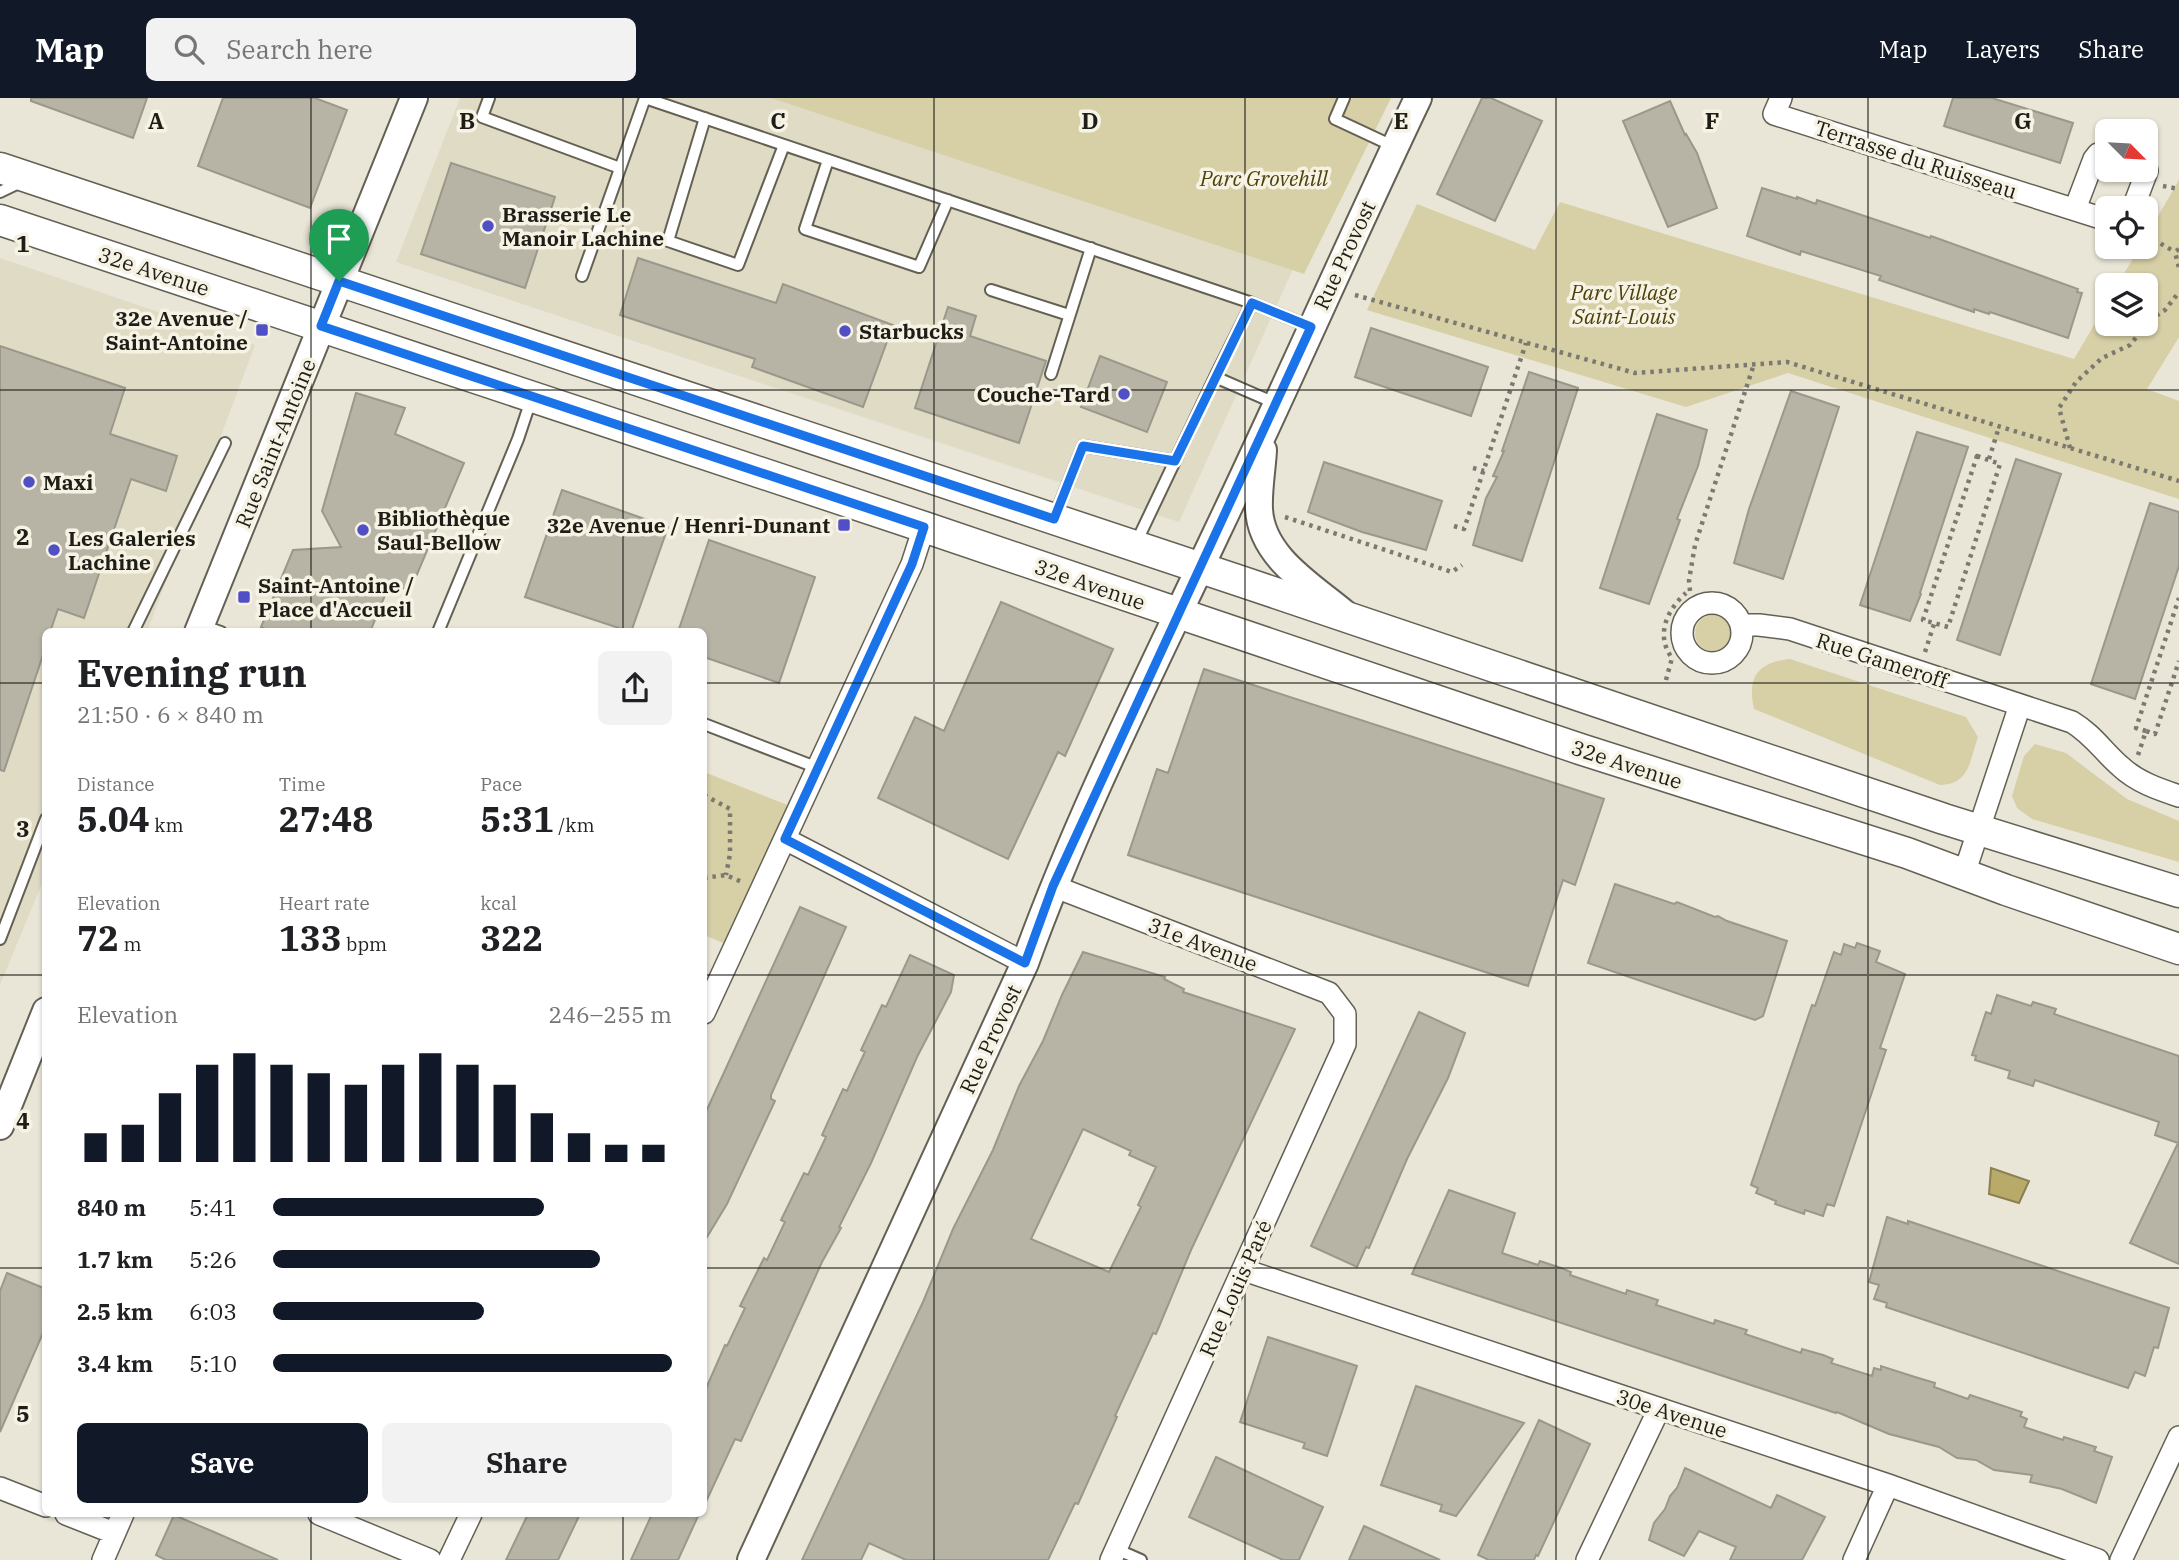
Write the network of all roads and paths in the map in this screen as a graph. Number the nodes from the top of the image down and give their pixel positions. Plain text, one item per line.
1 (414, 98) edge
2 (489, 98) edge
3 (645, 98) edge
4 (1344, 98) edge
5 (1418, 98) edge
6 (1781, 98) edge
7 (705, 118) junction
8 (784, 145) junction
9 (1395, 147) junction
10 (2095, 158) edge
11 (828, 160) junction
12 (0, 168) edge
13 (620, 168) junction
14 (29, 178) junction
15 (0, 192) edge
16 (948, 200) junction
17 (2075, 209) junction
18 (2095, 216) edge
19 (0, 220) edge
20 (2158, 241) edge
21 (1091, 248) junction
22 (2177, 251) edge
23 (2177, 261) edge
24 (2179, 268) edge
25 (582, 276) dead end
26 (339, 281) junction
27 (991, 290) dead end
28 (2179, 292) edge
29 (1353, 295) dead end
30 (1252, 303) junction
31 (1069, 315) junction
32 (321, 326) junction
33 (1311, 327) junction
34 (1526, 344) junction
35 (1754, 364) junction
36 (1051, 374) dead end
37 (1215, 377) junction
38 (532, 397) junction
39 (1277, 404) junction
40 (1999, 426) junction
41 (1265, 431) junction
42 (225, 443) dead end
43 (2070, 448) junction
44 (1989, 459) junction
45 (1175, 461) junction
46 (1473, 468) dead end
47 (1484, 471) junction
48 (2179, 481) edge
49 (1284, 516) dead end
50 (1054, 519) junction
51 (1454, 526) dead end
52 (924, 527) junction
53 (1135, 545) junction
54 (1462, 565) dead end
55 (1200, 568) junction
56 (2179, 598) edge
57 (1178, 614) junction
58 (1349, 617) junction
59 (2176, 618) edge
60 (1934, 623) junction
61 (1742, 625) dead end
62 (134, 628) edge
63 (206, 628) edge
64 (441, 628) edge
65 (1925, 653) dead end
66 (2179, 661) edge
67 (1666, 680) dead end
68 (2020, 705) junction
69 (707, 725) edge
70 (2146, 731) junction
71 (2137, 759) dead end
72 (818, 768) junction
73 (2179, 796) edge
74 (707, 797) edge
75 (42, 829) edge
76 (1979, 829) junction
77 (785, 839) junction
78 (1964, 874) junction
79 (726, 875) junction
80 (707, 878) edge
81 (746, 884) dead end
82 (1053, 886) junction
83 (2179, 892) edge
84 (0, 939) edge
85 (2179, 949) edge
86 (1025, 963) junction
87 (707, 1007) edge
88 (1345, 1013) joint
89 (42, 1021) edge
90 (0, 1126) edge
91 (1244, 1270) junction
92 (1659, 1409) junction
93 (2179, 1437) edge
94 (1888, 1485) junction
95 (0, 1488) edge
96 (42, 1504) edge
97 (83, 1517) edge
98 (326, 1517) edge
99 (470, 1517) edge
100 (118, 1523) edge
101 (1114, 1555) edge
102 (103, 1560) edge
103 (430, 1560) edge
104 (449, 1560) edge
105 (751, 1560) edge
106 (1141, 1560) edge
107 (1587, 1560) edge
108 (1854, 1560) edge
109 (2098, 1560) edge
110 (2121, 1560) edge

1 - 26 street, Rue Saint-Antoine
2 - 13 lane
3 - 7 lane
3 - 13 lane
4 - 9 lane
5 - 9 street, Rue Provost
6 - 17 street, Terrasse du Ruisseau
7 - 8 lane
7 - 8 lane
8 - 11 lane
9 - 33 street, Rue Provost
10 - 17 street
11 - 16 lane
11 - 16 lane
12 - 14 main road
13 - 25 lane
14 - 15 lane
14 - 26 main road
16 - 21 lane
17 - 18 street, Terrasse du Ruisseau
19 - 32 main road, 32e Avenue
20 - 22 path
21 - 30 lane
21 - 31 lane
22 - 23 path
23 - 24 path
26 - 32 street, Rue Saint-Antoine
26 - 50 main road
27 - 31 lane
28 - 43 path
29 - 34 path
30 - 33 lane
30 - 37 lane
31 - 36 lane
32 - 38 main road, 32e Avenue
32 - 63 street, Rue Saint-Antoine
33 - 39 street, Rue Provost
34 - 35 path
34 - 47 path
35 - 40 path
35 - 67 path
37 - 39 lane
37 - 45 lane
38 - 52 main road, 32e Avenue
38 - 64 lane
39 - 41 street, Rue Provost
40 - 43 path
40 - 44 path
41 - 55 street, Rue Provost
41 - 58 street
42 - 62 lane
43 - 48 path
44 - 60 path
44 - 60 path
45 - 50 lane
45 - 53 lane
46 - 47 path
47 - 51 path
49 - 54 path
50 - 53 main road
52 - 57 main road, 32e Avenue
52 - 72 street
53 - 55 main road
55 - 57 street, Rue Provost
55 - 58 main road
56 - 59 path
57 - 78 main road, 32e Avenue
57 - 82 street, Rue Provost
58 - 76 main road
59 - 70 path
60 - 65 path
61 - 68 street, Rue Gameroff
66 - 70 path
68 - 73 street, Rue Gameroff
68 - 76 street
69 - 72 lane
70 - 71 path
72 - 77 street
74 - 79 path
75 - 84 lane
76 - 78 street
76 - 83 main road
77 - 86 street
77 - 87 street
78 - 85 main road, 32e Avenue
79 - 80 path
79 - 81 path
82 - 86 street, Rue Provost
82 - 88 street, 31e Avenue
86 - 105 street, Rue Provost
88 - 91 street, Rue Louis Paré
89 - 90 street
91 - 92 street, 30e Avenue
91 - 101 street, Rue Louis Paré
92 - 94 street, 30e Avenue
92 - 107 street
93 - 110 street
94 - 108 street
94 - 109 street, 30e Avenue
95 - 96 street
97 - 100 street
98 - 103 street
99 - 104 street
100 - 102 street
101 - 106 lane

